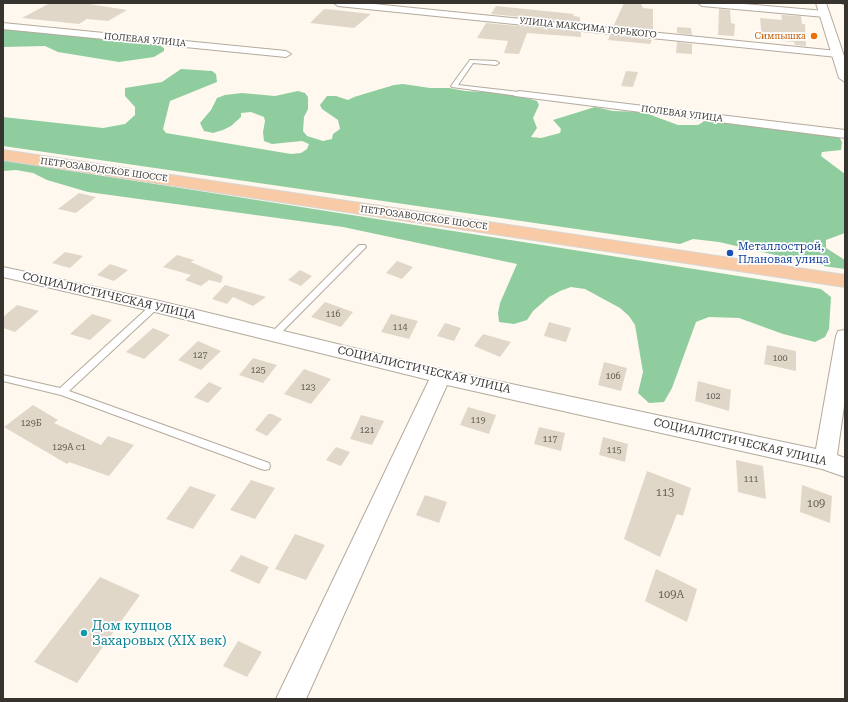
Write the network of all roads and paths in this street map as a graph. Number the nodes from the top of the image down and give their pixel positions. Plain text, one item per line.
1 (338, 3) edge
2 (702, 3) edge
3 (823, 8) edge
4 (3, 26) edge
5 (286, 54) dead end
6 (837, 54) junction
7 (496, 63) dead end
8 (845, 78) edge
9 (519, 94) joint
10 (845, 134) edge
11 (3, 155) edge
12 (362, 247) dead end
13 (3, 272) edge
14 (845, 281) edge
15 (155, 306) junction
16 (275, 334) junction
17 (845, 336) edge
18 (442, 376) junction
19 (3, 378) edge
20 (62, 392) junction
21 (835, 464) edge
22 (265, 466) dead end
23 (291, 699) edge

1 - 6 street, УЛИЦА МАКСИМА ГОРЬКОГО
2 - 3 street
3 - 6 street
4 - 5 street, ПОЛЕВАЯ УЛИЦА
6 - 8 street
7 - 9 lane
9 - 10 street, ПОЛЕВАЯ УЛИЦА
11 - 14 main road, ПЕТРОЗАВОДСКОЕ ШОССЕ
12 - 16 lane
13 - 15 street, СОЦИАЛИСТИЧЕСКАЯ УЛИЦА
15 - 16 street, СОЦИАЛИСТИЧЕСКАЯ УЛИЦА
15 - 20 lane
16 - 18 street, СОЦИАЛИСТИЧЕСКАЯ УЛИЦА
17 - 21 street
18 - 21 street, СОЦИАЛИСТИЧЕСКАЯ УЛИЦА
18 - 23 street
19 - 20 lane
20 - 22 lane

